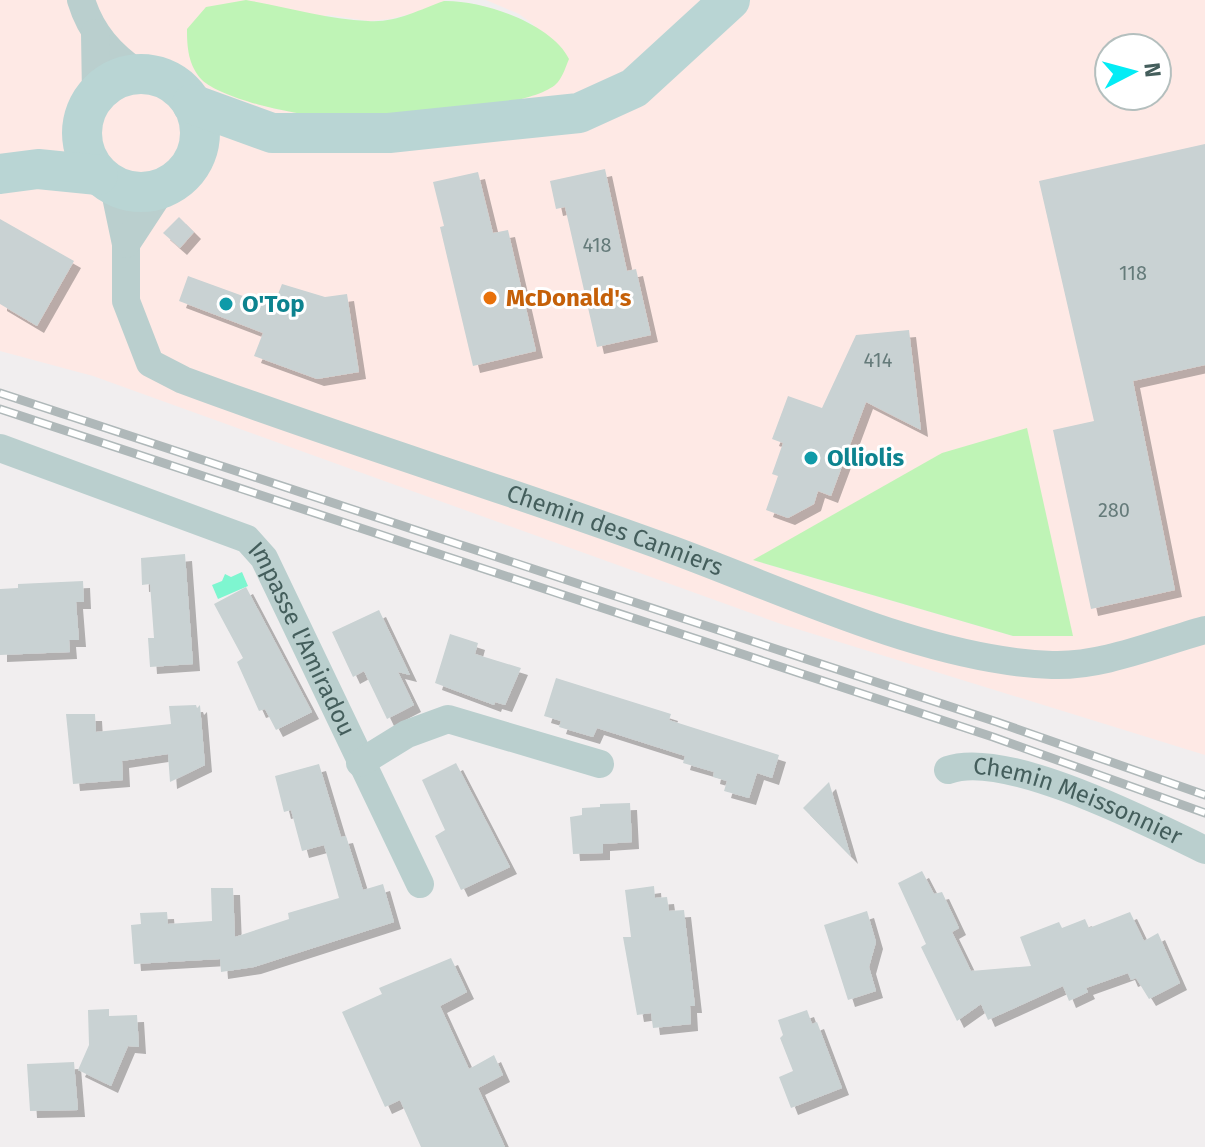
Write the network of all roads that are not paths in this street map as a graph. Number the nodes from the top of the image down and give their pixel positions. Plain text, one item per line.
1 (81, 0) edge
2 (702, 0) edge
3 (730, 0) edge
4 (95, 33) junction
5 (139, 74) junction
6 (192, 104) junction
7 (89, 111) junction
8 (528, 119) junction
9 (272, 133) junction
10 (19, 172) edge
11 (176, 178) junction
12 (106, 181) junction
13 (126, 244) junction
14 (0, 448) edge
15 (1205, 630) edge
16 (360, 763) junction
17 (600, 764) dead end
18 (948, 770) dead end
19 (1205, 850) edge
20 (420, 884) dead end

1 - 4 street
2 - 8 main road
3 - 8 main road
4 - 5 street
4 - 7 street
5 - 6 main road
5 - 7 main road
6 - 9 main road
6 - 11 main road
7 - 10 main road
7 - 12 main road
8 - 9 main road
9 - 11 main road
10 - 12 main road
11 - 12 main road
11 - 13 street
12 - 13 street, Chemin des Canniers
13 - 15 street, Chemin des Canniers
14 - 16 street, Impasse l'Amiradou
16 - 17 street, Impasse l'Amiradou
16 - 20 street, Impasse l'Amiradou
18 - 19 street, Chemin Meissonnier

